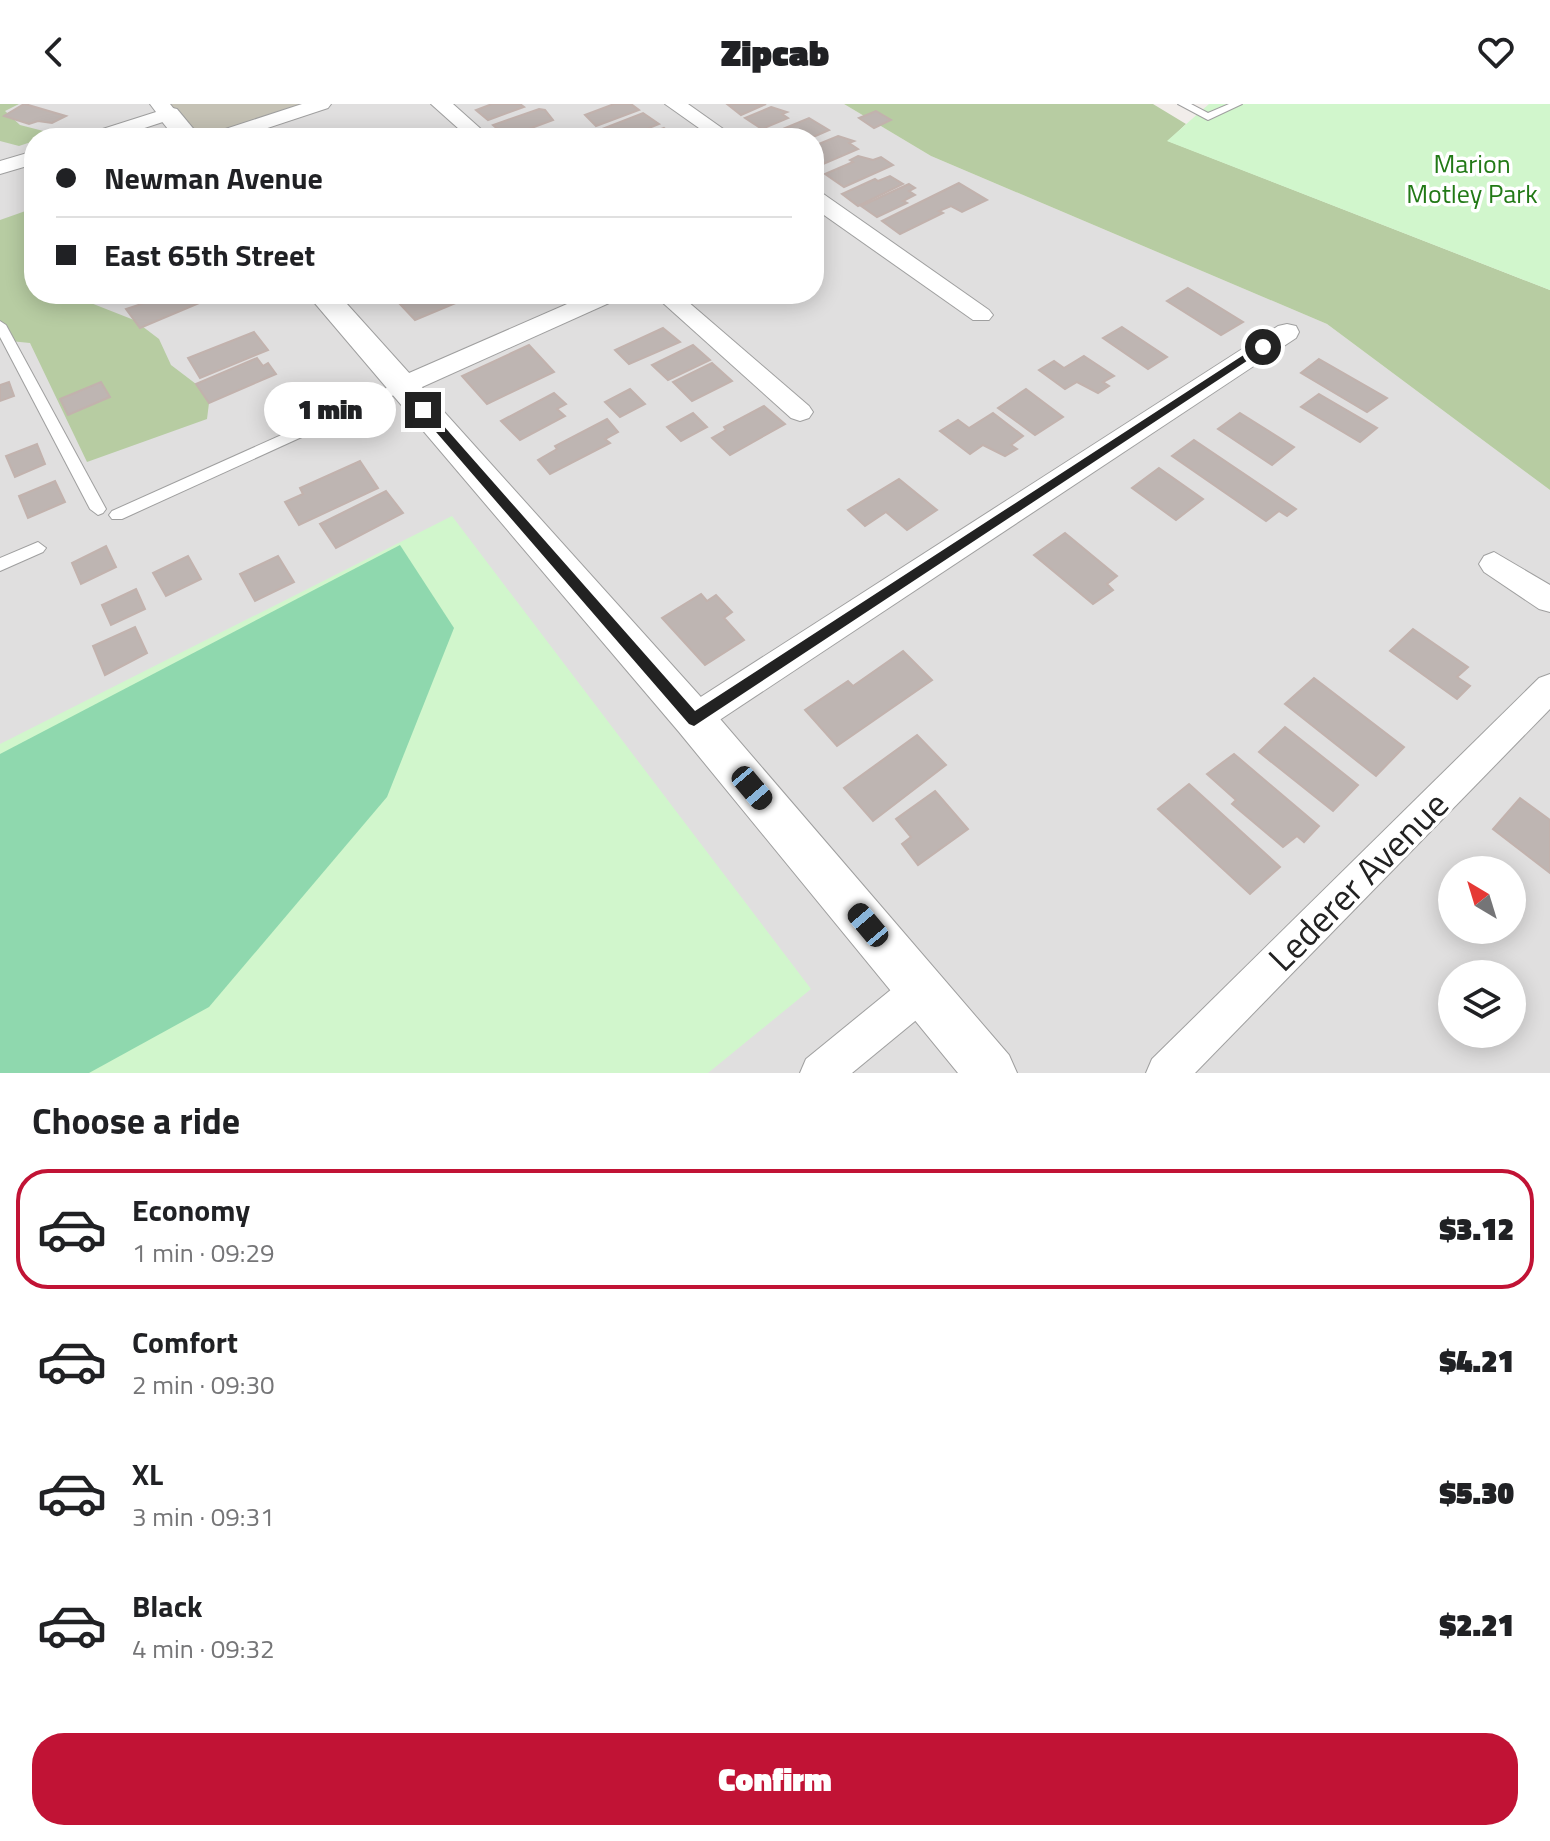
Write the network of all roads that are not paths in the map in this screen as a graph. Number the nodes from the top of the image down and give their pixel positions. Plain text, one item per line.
1 (321, 104) edge
2 (441, 104) edge
3 (675, 104) edge
4 (1183, 104) edge
5 (1237, 104) edge
6 (164, 109) edge
7 (118, 128) edge
8 (180, 128) edge
9 (248, 128) edge
10 (469, 128) edge
11 (711, 128) edge
12 (824, 206) edge
13 (331, 304) edge
14 (587, 304) edge
15 (676, 304) edge
16 (981, 315) dead end
17 (0, 325) edge
18 (1287, 332) dead end
19 (402, 386) junction
20 (800, 412) dead end
21 (98, 509) dead end
22 (117, 515) dead end
23 (38, 548) dead end
24 (1494, 564) dead end
25 (0, 565) edge
26 (1550, 600) edge
27 (1550, 688) edge
28 (694, 719) junction
29 (923, 989) junction
30 (820, 1073) edge
31 (991, 1073) edge
32 (1166, 1073) edge

1 - 9 street
2 - 10 street
3 - 11 street
4 - 5 lane
6 - 7 street
6 - 8 street
12 - 16 street
13 - 19 street
14 - 19 street
15 - 20 street
17 - 21 lane
18 - 28 street
19 - 22 lane
19 - 28 street
23 - 25 lane
24 - 26 street
27 - 32 street, Lederer Avenue
28 - 29 street
29 - 30 street
29 - 31 street

